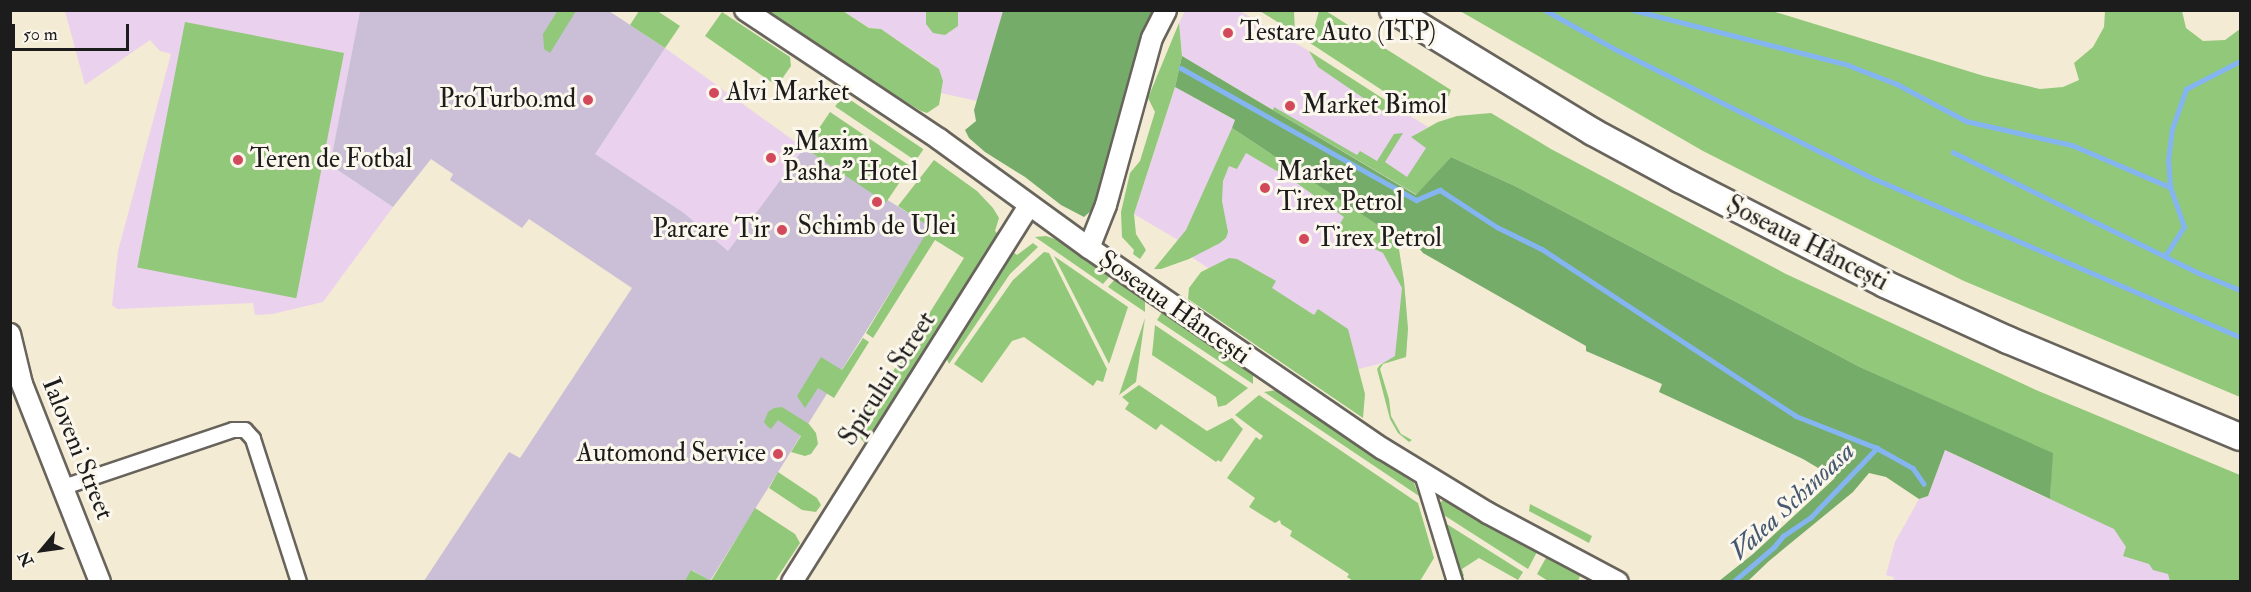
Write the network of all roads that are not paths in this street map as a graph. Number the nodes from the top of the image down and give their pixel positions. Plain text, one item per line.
1 (745, 10) edge
2 (1166, 10) edge
3 (1393, 10) edge
4 (1029, 205) junction
5 (1089, 248) junction
6 (10, 334) edge
7 (2241, 437) edge
8 (1422, 474) junction
9 (64, 487) junction
10 (100, 582) edge
11 (299, 582) edge
12 (792, 582) edge
13 (1455, 582) edge
14 (1618, 582) edge

1 - 4 street, Șoseaua Hâncești
2 - 5 street
3 - 7 highway, Șoseaua Hâncești
4 - 5 street, Șoseaua Hâncești
4 - 12 street, Spicului Street
5 - 8 street, Șoseaua Hâncești
6 - 9 street, Ialoveni Street
8 - 13 street
8 - 14 street, Șoseaua Hâncești
9 - 10 street, Ialoveni Street
9 - 11 street

